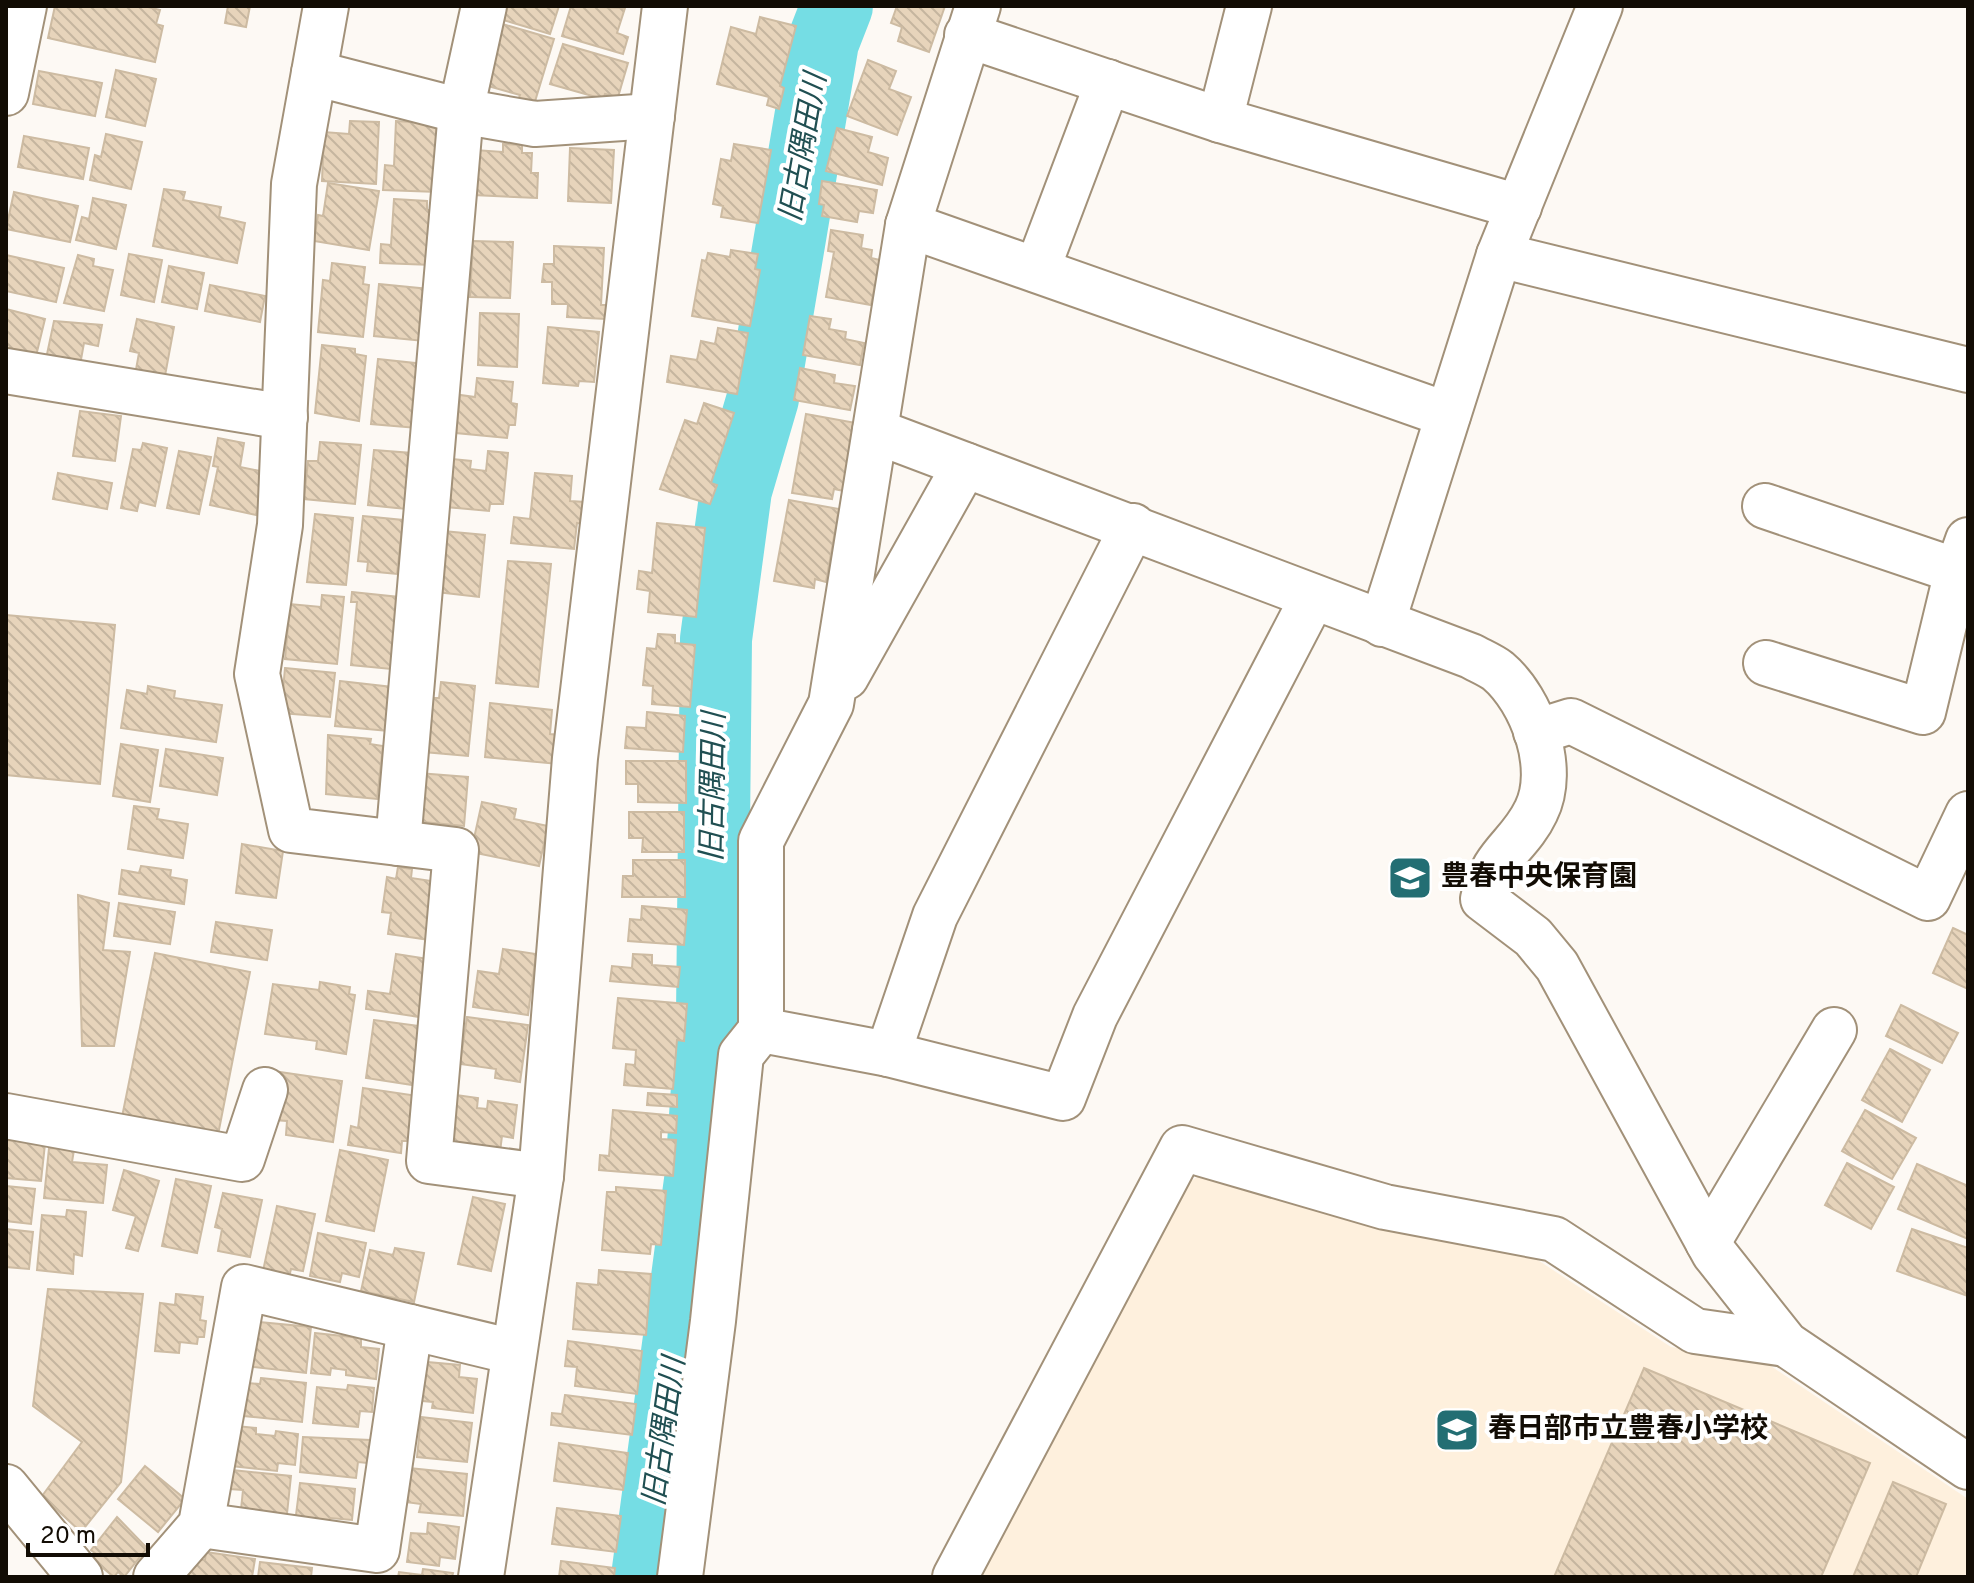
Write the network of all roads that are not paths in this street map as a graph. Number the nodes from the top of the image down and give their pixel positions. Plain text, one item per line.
1 (24, 6) edge
2 (326, 6) edge
3 (484, 6) edge
4 (665, 6) edge
5 (1249, 6) edge
6 (1600, 6) edge
7 (972, 20) edge
8 (314, 73) junction
9 (1108, 82) junction
10 (6, 93) edge
11 (461, 111) junction
12 (652, 116) junction
13 (1220, 120) junction
14 (1519, 207) junction
15 (908, 225) junction
16 (1499, 255) junction
17 (1037, 270) junction
18 (1968, 370) edge
19 (6, 371) edge
20 (1448, 415) junction
21 (285, 417) junction
22 (875, 431) junction
23 (965, 465) junction
24 (1765, 506) dead end
25 (1133, 526) junction
26 (1960, 585) edge
27 (1313, 597) junction
28 (1382, 624) junction
29 (1766, 663) dead end
30 (831, 704) junction
31 (1536, 732) junction
32 (1968, 814) edge
33 (398, 843) junction
34 (761, 1030) junction
35 (1834, 1030) dead end
36 (888, 1054) junction
37 (265, 1090) dead end
38 (6, 1116) edge
39 (541, 1176) junction
40 (1708, 1242) junction
41 (410, 1327) junction
42 (1786, 1344) junction
43 (514, 1352) junction
44 (1968, 1467) edge
45 (6, 1487) edge
46 (201, 1525) junction
47 (80, 1577) edge
48 (156, 1577) edge
49 (481, 1577) edge
50 (680, 1577) edge
51 (955, 1577) edge

1 - 10 street
2 - 8 street
3 - 11 street
4 - 12 street
5 - 13 street
6 - 14 street
7 - 9 street
7 - 15 street
8 - 11 street
8 - 21 street
9 - 13 street
9 - 17 street
11 - 12 street
11 - 33 street
12 - 39 street
13 - 14 street
14 - 16 street
15 - 17 street
15 - 22 street
16 - 18 street
16 - 20 street
17 - 20 street
19 - 21 street
20 - 28 street
21 - 33 street
22 - 23 street
22 - 30 street
23 - 25 street
23 - 30 street
24 - 26 street
25 - 27 street
25 - 36 street
26 - 29 street
27 - 28 street
27 - 36 street
28 - 31 street
30 - 34 street
31 - 32 street
31 - 40 street
33 - 39 street
34 - 36 street
34 - 50 street
35 - 40 street
37 - 38 street
39 - 43 street
40 - 42 street
41 - 43 street
41 - 46 street
41 - 46 street
42 - 44 street
42 - 51 street
43 - 49 street
45 - 47 street
46 - 48 street

